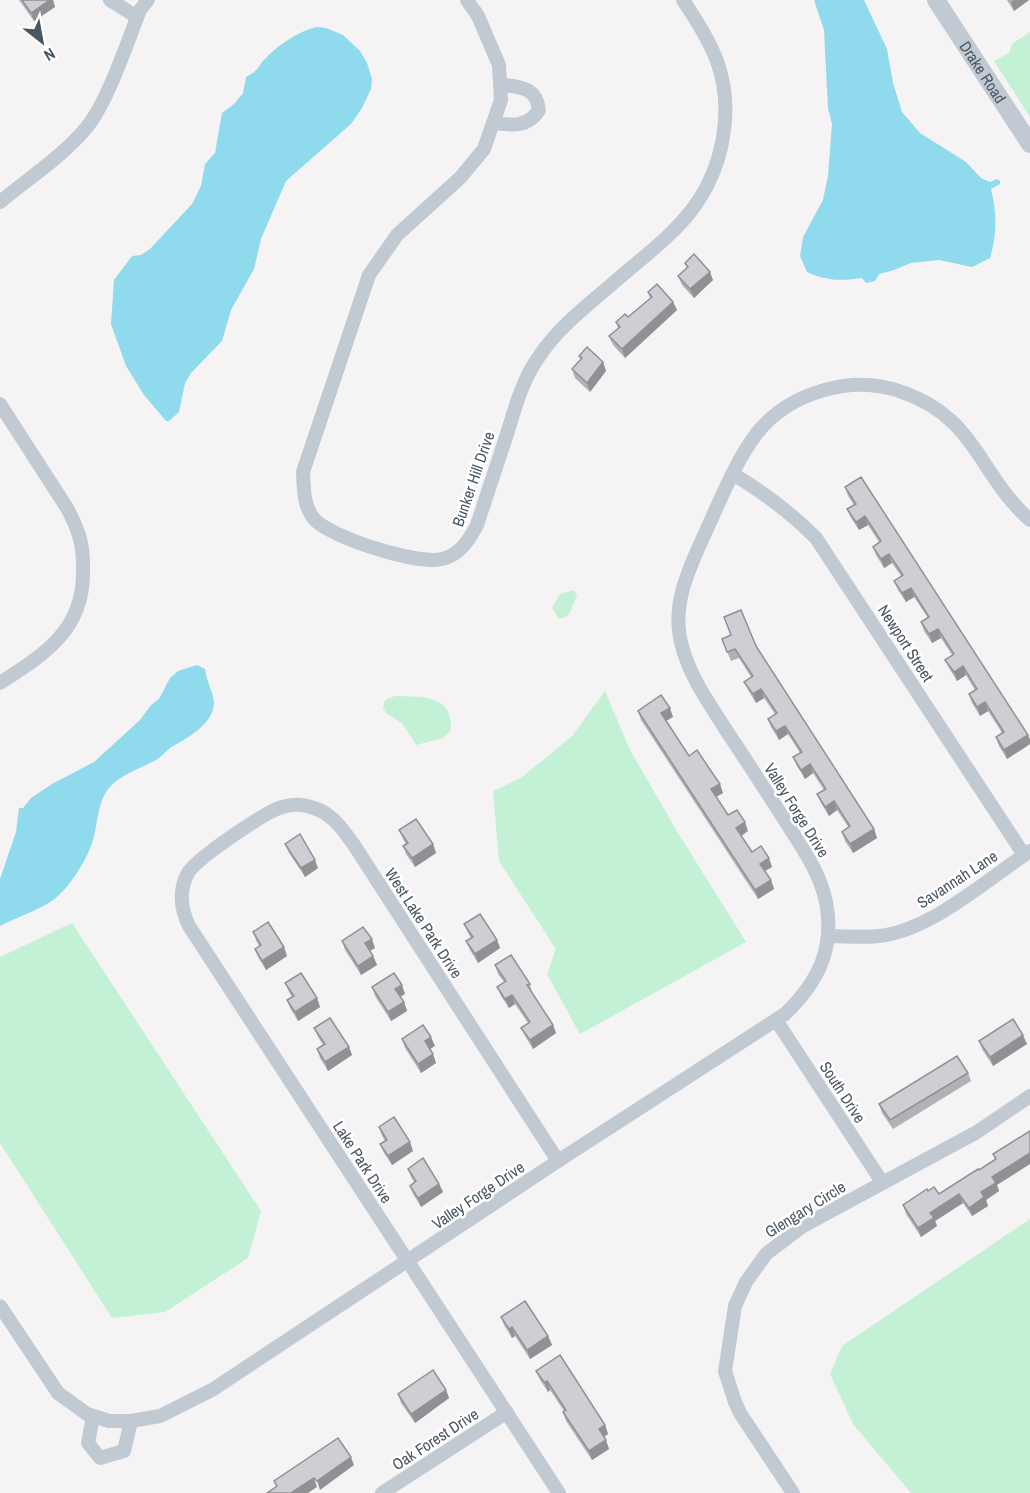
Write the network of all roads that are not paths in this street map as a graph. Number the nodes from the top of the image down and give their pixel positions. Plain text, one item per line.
1 (110, 0) edge
2 (148, 0) edge
3 (467, 0) edge
4 (683, 0) edge
5 (936, 0) edge
6 (137, 17) junction
7 (500, 84) junction
8 (493, 123) junction
9 (1030, 144) edge
10 (0, 202) edge
11 (0, 404) edge
12 (733, 474) junction
13 (1030, 520) edge
14 (0, 684) edge
15 (214, 849) joint
16 (1027, 853) edge
17 (829, 936) junction
18 (776, 1020) junction
19 (1030, 1096) edge
20 (558, 1161) junction
21 (882, 1182) junction
22 (408, 1261) junction
23 (0, 1306) edge
24 (507, 1412) junction
25 (93, 1416) junction
26 (131, 1421) junction
27 (382, 1493) edge
28 (560, 1493) edge
29 (793, 1493) edge

1 - 6 street
2 - 6 street
3 - 7 street, Bunker Hill Drive
4 - 8 street, Bunker Hill Drive
5 - 9 street, Drake Road
6 - 10 street
7 - 8 street, Bunker Hill Drive
7 - 8 street
11 - 14 street
12 - 13 street, Valley Forge Drive
12 - 16 street, Newport Street
12 - 17 street, Valley Forge Drive
15 - 20 street, West Lake Park Drive
15 - 22 street, Lake Park Drive
16 - 17 street, Savannah Lane
17 - 18 street, Valley Forge Drive
18 - 20 street, Valley Forge Drive
18 - 21 street, South Drive
19 - 21 street, Glengary Circle
20 - 22 street, Valley Forge Drive
21 - 29 street, Glengary Circle
22 - 24 street, Lake Park Drive
22 - 26 street, Valley Forge Drive
23 - 25 street, Valley Forge Drive
24 - 27 street, Oak Forest Drive
24 - 28 street, Lake Park Drive
25 - 26 street, Valley Forge Drive
25 - 26 street

